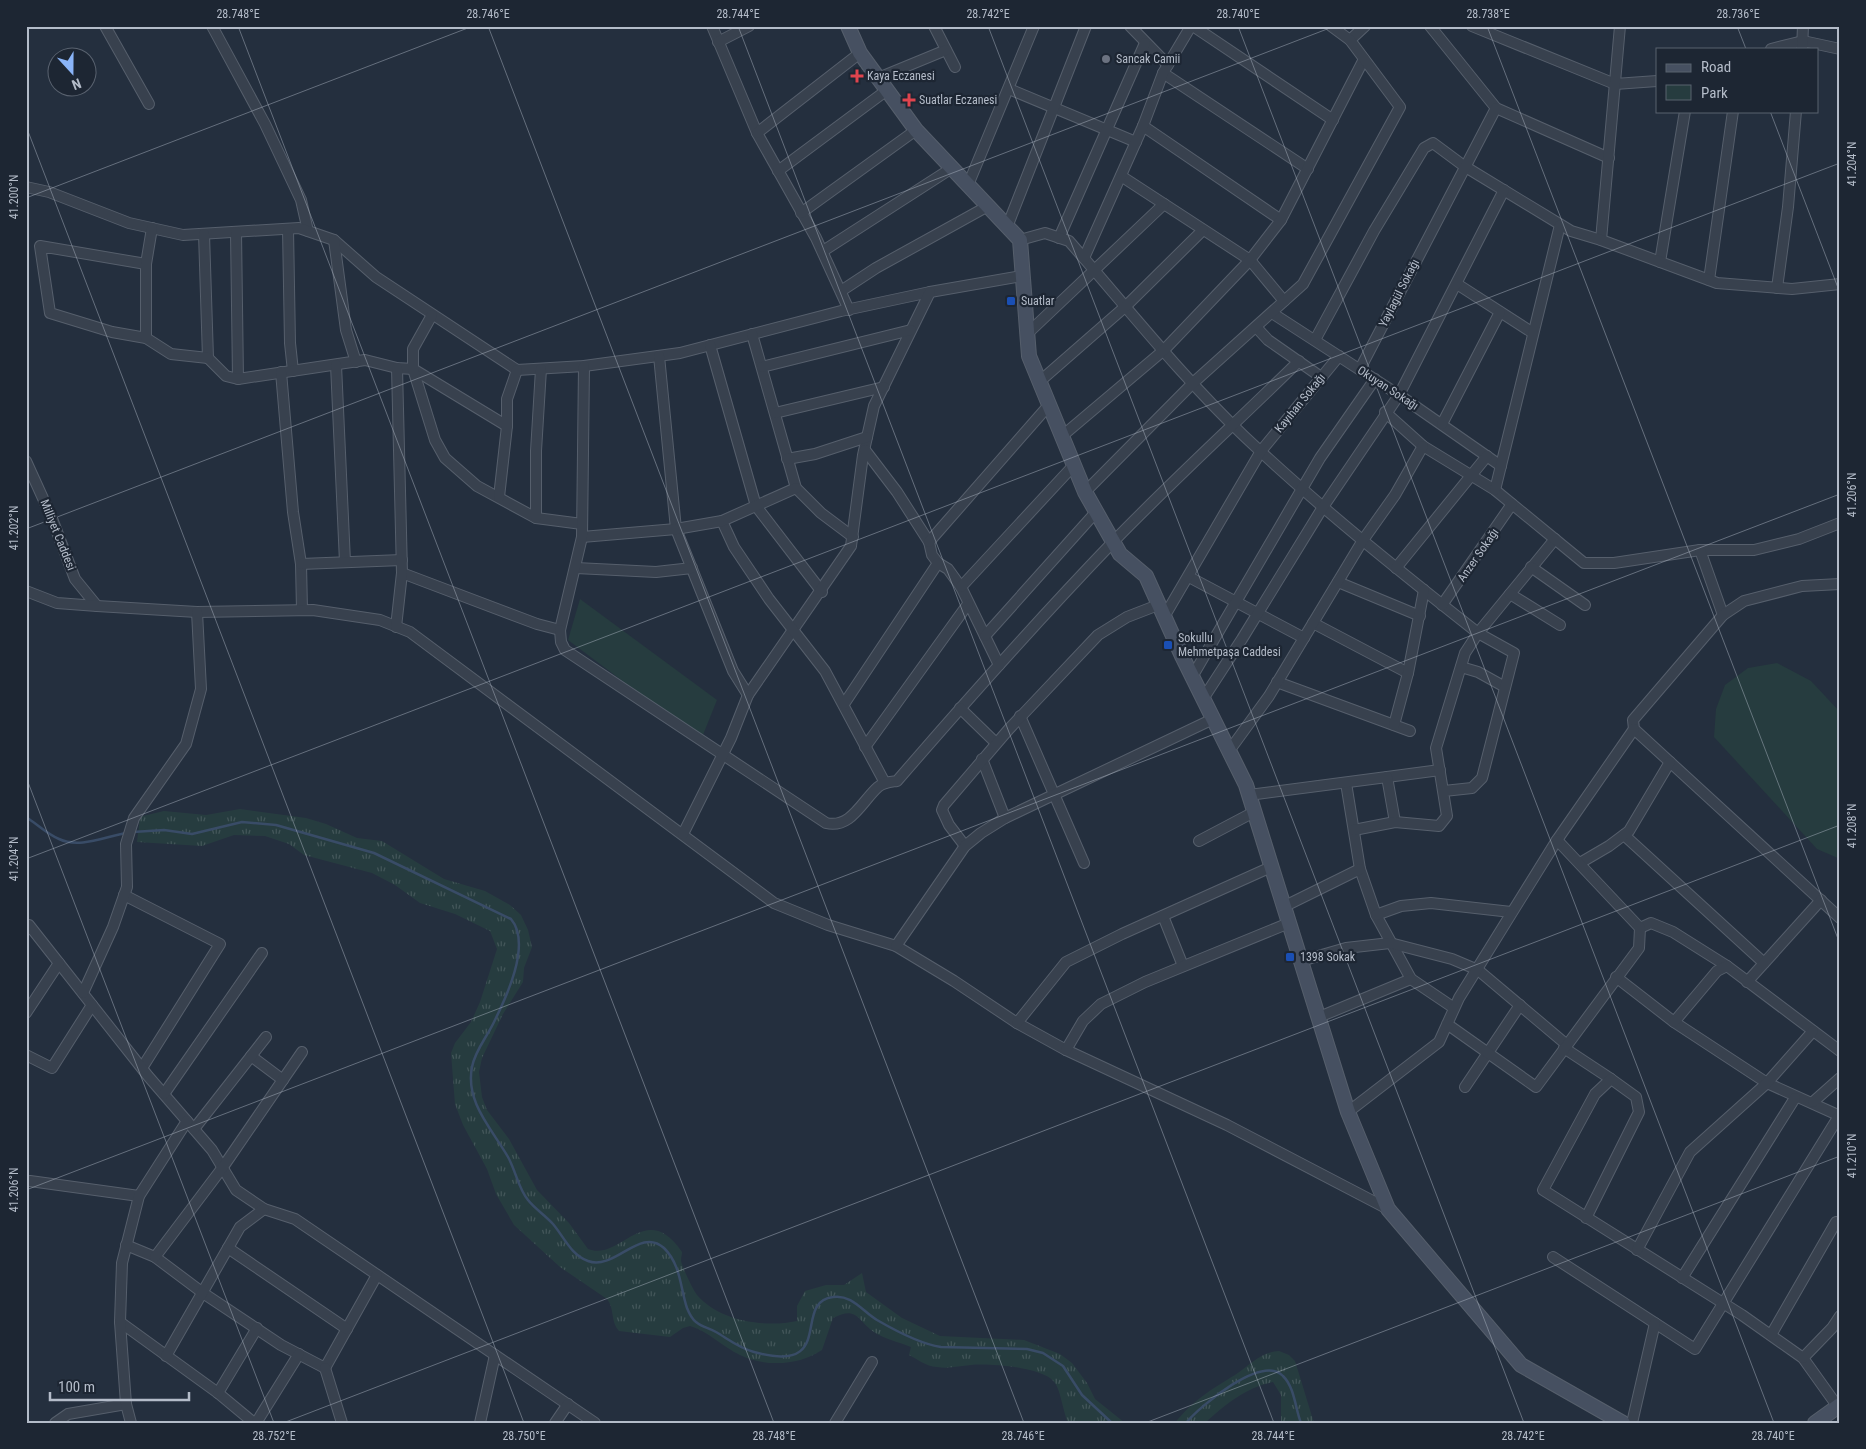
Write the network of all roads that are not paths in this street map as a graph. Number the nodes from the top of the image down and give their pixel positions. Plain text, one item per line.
1 (105, 26) edge
2 (212, 26) edge
3 (712, 26) edge
4 (749, 26) edge
5 (934, 26) edge
6 (1034, 26) edge
7 (1086, 26) edge
8 (1130, 26) edge
9 (1192, 26) edge
10 (1331, 26) edge
11 (1365, 26) edge
12 (1430, 26) edge
13 (1472, 26) edge
14 (1620, 26) edge
15 (1803, 26) edge
16 (851, 27) edge
17 (1350, 40) junction
18 (718, 42) junction
19 (1145, 43) junction
20 (1802, 45) edge
21 (1779, 48) edge
22 (1840, 49) edge
23 (946, 50) junction
24 (860, 53) junction
25 (1364, 59) junction
26 (955, 67) dead end
27 (1165, 69) junction
28 (878, 78) junction
29 (1656, 81) edge
30 (1615, 84) junction
31 (1009, 89) junction
32 (887, 90) junction
33 (149, 104) dead end
34 (1496, 108) junction
35 (1054, 109) junction
36 (1684, 112) edge
37 (1733, 112) edge
38 (1796, 112) edge
39 (1333, 120) junction
40 (1143, 126) junction
41 (916, 130) junction
42 (1106, 131) junction
43 (757, 133) junction
44 (1136, 142) junction
45 (1609, 158) junction
46 (1464, 166) junction
47 (952, 168) junction
48 (1308, 169) junction
49 (778, 171) junction
50 (1121, 176) junction
51 (968, 185) junction
52 (26, 187) edge
53 (1504, 190) junction
54 (1164, 204) junction
55 (988, 206) junction
56 (801, 213) junction
57 (1281, 220) junction
58 (1560, 225) junction
59 (1008, 227) junction
60 (152, 228) junction
61 (288, 229) junction
62 (1203, 230) junction
63 (308, 231) junction
64 (236, 232) junction
65 (204, 234) junction
66 (1059, 238) junction
67 (334, 240) junction
68 (1020, 240) junction
69 (1601, 240) junction
70 (823, 251) junction
71 (1084, 258) junction
72 (1250, 260) junction
73 (1660, 262) junction
74 (146, 264) junction
75 (1095, 270) junction
76 (1022, 276) junction
77 (1709, 280) junction
78 (1457, 284) junction
79 (1840, 284) edge
80 (1777, 288) junction
81 (841, 291) junction
82 (930, 292) junction
83 (1284, 301) junction
84 (1126, 306) junction
85 (849, 310) junction
86 (1500, 312) junction
87 (1272, 313) junction
88 (432, 314) junction
89 (1256, 327) junction
90 (911, 330) junction
91 (1532, 333) junction
92 (752, 334) junction
93 (1027, 334) junction
94 (146, 338) junction
95 (1315, 340) junction
96 (710, 345) junction
97 (1164, 350) junction
98 (660, 356) junction
99 (1339, 356) junction
100 (208, 358) junction
101 (1299, 361) junction
102 (356, 362) junction
103 (336, 365) junction
104 (584, 366) junction
105 (762, 367) junction
106 (397, 368) junction
107 (413, 368) junction
108 (541, 369) junction
109 (517, 370) junction
110 (1360, 370) junction
111 (293, 371) junction
112 (281, 372) junction
113 (1322, 377) junction
114 (238, 379) junction
115 (1375, 379) junction
116 (1039, 382) junction
117 (1194, 383) junction
118 (884, 387) junction
119 (1399, 395) junction
120 (1049, 405) junction
121 (1386, 412) junction
122 (775, 413) junction
123 (1232, 424) junction
124 (1442, 424) junction
125 (507, 426) junction
126 (1061, 436) junction
127 (867, 438) junction
128 (1423, 446) junction
129 (864, 450) junction
130 (1261, 451) junction
131 (1487, 456) junction
132 (787, 458) junction
133 (26, 461) edge
134 (1074, 465) junction
135 (1501, 466) junction
136 (1470, 476) junction
137 (796, 488) junction
138 (1303, 488) junction
139 (1495, 490) junction
140 (1085, 492) junction
141 (499, 497) junction
142 (1512, 504) junction
143 (756, 506) junction
144 (1323, 507) junction
145 (1096, 512) junction
146 (536, 518) junction
147 (722, 522) junction
148 (582, 524) junction
149 (1840, 524) edge
150 (676, 529) junction
151 (582, 537) junction
152 (853, 537) junction
153 (1555, 539) junction
154 (1363, 540) junction
155 (929, 542) junction
156 (1113, 542) junction
157 (1700, 550) junction
158 (402, 560) junction
159 (345, 562) junction
160 (938, 563) junction
161 (301, 564) junction
162 (1531, 567) junction
163 (576, 568) junction
164 (692, 568) junction
165 (1396, 568) junction
166 (402, 573) junction
167 (1189, 577) junction
168 (1338, 582) junction
169 (1840, 584) edge
170 (960, 587) junction
171 (1424, 590) junction
172 (26, 591) edge
173 (822, 592) junction
174 (1510, 594) junction
175 (1237, 601) junction
176 (968, 604) junction
177 (1442, 604) junction
178 (1585, 604) dead end
179 (97, 606) junction
180 (302, 610) junction
181 (1161, 611) junction
182 (197, 612) junction
183 (1258, 613) junction
184 (1723, 615) junction
185 (1420, 616) junction
186 (1313, 623) junction
187 (1560, 625) dead end
188 (396, 627) junction
189 (560, 630) junction
190 (794, 631) junction
191 (1478, 633) junction
192 (986, 636) junction
193 (1304, 638) junction
194 (999, 665) junction
195 (1461, 667) junction
196 (1408, 673) junction
197 (1192, 677) junction
198 (1277, 682) junction
199 (1505, 687) junction
200 (748, 695) junction
201 (1203, 698) junction
202 (844, 704) junction
203 (960, 708) junction
204 (1020, 716) junction
205 (1213, 719) junction
206 (1394, 725) junction
207 (1634, 729) junction
208 (1410, 731) dead end
209 (996, 743) junction
210 (865, 747) junction
211 (1229, 751) junction
212 (722, 756) junction
213 (982, 759) junction
214 (1670, 762) junction
215 (1440, 770) junction
216 (1387, 777) junction
217 (885, 783) junction
218 (1346, 783) junction
219 (1444, 791) junction
220 (1055, 795) junction
221 (1249, 795) junction
222 (1254, 812) junction
223 (1005, 818) junction
224 (1395, 822) junction
225 (1354, 830) junction
226 (683, 834) junction
227 (1624, 835) junction
228 (1557, 840) junction
229 (1199, 841) dead end
230 (965, 846) junction
231 (1084, 863) dead end
232 (1580, 863) junction
233 (1271, 867) junction
234 (1360, 869) junction
235 (124, 894) junction
236 (1821, 900) junction
237 (1284, 907) junction
238 (1511, 912) junction
239 (1376, 915) junction
240 (1163, 916) junction
241 (1840, 918) edge
242 (1289, 923) junction
243 (1640, 928) junction
244 (26, 930) edge
245 (1390, 943) junction
246 (896, 946) junction
247 (262, 953) dead end
248 (1301, 961) junction
249 (59, 963) junction
250 (1764, 963) junction
251 (1184, 966) junction
252 (1726, 966) junction
253 (1478, 970) junction
254 (1616, 977) junction
255 (1411, 979) junction
256 (1747, 982) junction
257 (83, 993) junction
258 (92, 1005) junction
259 (1520, 1005) junction
260 (1454, 1008) junction
261 (26, 1013) edge
262 (1319, 1017) junction
263 (1674, 1022) junction
264 (1016, 1023) junction
265 (1447, 1024) junction
266 (1813, 1031) junction
267 (266, 1037) dead end
268 (1565, 1046) junction
269 (1066, 1050) junction
270 (302, 1052) dead end
271 (1840, 1052) edge
272 (1488, 1053) junction
273 (26, 1055) edge
274 (251, 1056) junction
275 (142, 1068) junction
276 (1840, 1078) edge
277 (1611, 1079) junction
278 (283, 1080) junction
279 (1767, 1083) junction
280 (1465, 1087) dead end
281 (164, 1094) junction
282 (1795, 1098) junction
283 (1813, 1102) junction
284 (1348, 1112) junction
285 (1839, 1116) edge
286 (191, 1125) junction
287 (223, 1167) junction
288 (30, 1181) dead end
289 (139, 1196) junction
290 (264, 1209) junction
291 (1388, 1209) junction
292 (1586, 1218) junction
293 (1836, 1222) dead end
294 (126, 1246) junction
295 (228, 1248) junction
296 (1637, 1250) junction
297 (155, 1257) junction
298 (1553, 1257) dead end
299 (377, 1275) junction
300 (1682, 1278) junction
301 (203, 1293) junction
302 (1723, 1303) junction
303 (1840, 1316) edge
304 (120, 1322) junction
305 (1655, 1323) junction
306 (257, 1328) junction
307 (347, 1329) junction
308 (1771, 1335) junction
309 (299, 1354) junction
310 (495, 1355) junction
311 (166, 1356) junction
312 (1803, 1358) junction
313 (872, 1362) dead end
314 (325, 1368) junction
315 (218, 1393) junction
316 (126, 1404) junction
317 (568, 1404) junction
318 (1839, 1406) edge
319 (54, 1423) edge
320 (131, 1423) edge
321 (255, 1423) edge
322 (342, 1423) edge
323 (480, 1423) edge
324 (555, 1423) edge
325 (595, 1423) edge
326 (835, 1423) edge
327 (1623, 1423) edge
328 (1632, 1423) edge
329 (1815, 1423) edge

1 - 33 street
2 - 63 street
3 - 18 street
4 - 18 street
5 - 23 street
6 - 31 street
7 - 35 street
8 - 19 street
9 - 27 street
9 - 39 street
10 - 17 street
11 - 17 street
12 - 34 street
13 - 30 street
14 - 30 street
15 - 20 street
16 - 24 street
17 - 25 street
18 - 43 street
19 - 27 street
19 - 42 street
20 - 21 street
20 - 22 street
23 - 26 street
23 - 28 street
24 - 28 street
24 - 43 street
25 - 39 street
25 - 83 street
27 - 40 street
27 - 48 street
28 - 32 street
29 - 30 street
30 - 45 street
31 - 35 street
31 - 51 street
32 - 41 street
32 - 49 street
34 - 45 street
34 - 46 street, Yaylagül Sokağı
35 - 42 street
35 - 59 street
36 - 73 street
37 - 77 street
38 - 80 street
39 - 48 street
40 - 44 street
40 - 57 street
41 - 47 street
41 - 56 street
42 - 44 street
42 - 66 street
43 - 49 street
44 - 50 street
45 - 69 street
46 - 53 street
46 - 95 street
46 - 110 street, Yaylagül Sokağı
47 - 51 street
47 - 70 street
48 - 57 street
49 - 56 street
50 - 54 street
50 - 71 street
51 - 55 street
52 - 60 street
53 - 58 street
53 - 78 street
54 - 62 street
54 - 75 street
55 - 59 street
55 - 81 street
56 - 70 street
57 - 72 street
58 - 69 street
58 - 91 street
59 - 68 street
60 - 65 street
60 - 74 street
61 - 63 street
61 - 64 street
61 - 111 street
62 - 72 street
62 - 84 street
63 - 67 street
64 - 65 street
64 - 114 street
65 - 100 street
66 - 68 street
66 - 71 street
67 - 88 street
67 - 102 street
68 - 76 street
69 - 73 street
70 - 81 street
71 - 75 street
72 - 83 street
72 - 97 street
73 - 77 street
74 - 94 street
74 - 94 street
75 - 84 street
75 - 93 street
76 - 82 street
76 - 93 street
77 - 80 street
78 - 86 street
78 - 119 street
79 - 80 street
81 - 85 street
82 - 85 street
82 - 90 street
83 - 87 street
84 - 97 street
84 - 116 street
85 - 92 street
86 - 91 street
86 - 124 street
87 - 89 street
87 - 95 street, Okuyan Sokağı
88 - 107 street
88 - 109 street
89 - 101 street
89 - 117 street
90 - 105 street
90 - 118 street
91 - 135 street
92 - 96 street
92 - 105 street
93 - 116 street
94 - 100 street
95 - 99 street, Okuyan Sokağı
96 - 98 street
96 - 143 street
97 - 117 street
97 - 126 street
98 - 104 street
98 - 150 street
99 - 110 street, Okuyan Sokağı
99 - 113 street, Kayıhan Sokağı
100 - 114 street
101 - 113 street
101 - 123 street
102 - 103 street
102 - 106 street
103 - 111 street
103 - 159 street
104 - 108 street
104 - 148 street
105 - 122 street
106 - 107 street
106 - 158 street
107 - 125 street
107 - 141 street
108 - 109 street
108 - 146 street
109 - 125 street
110 - 115 street, Okuyan Sokağı
111 - 112 street
112 - 114 street
112 - 161 street
113 - 130 street, Kayıhan Sokağı
115 - 119 street, Okuyan Sokağı
115 - 138 street
116 - 120 street
117 - 123 street
117 - 140 street
118 - 122 street
118 - 127 street
119 - 121 street
119 - 124 street, Okuyan Sokağı
120 - 126 street
120 - 155 street
121 - 128 street
121 - 144 street
122 - 132 street
123 - 130 street
123 - 156 street
124 - 131 street, Okuyan Sokağı
125 - 141 street
126 - 134 street
127 - 129 street
127 - 132 street
128 - 136 street
128 - 154 street
129 - 152 street
129 - 155 street
130 - 138 street
130 - 167 street, Kayıhan Sokağı
131 - 135 street, Okuyan Sokağı
131 - 136 street
132 - 137 street
133 - 179 street, Milliyet Caddesi
134 - 140 street
134 - 170 street
135 - 139 street
136 - 139 street
136 - 165 street
137 - 143 street
137 - 152 street
138 - 144 street
138 - 175 street
139 - 142 street
140 - 145 street
141 - 146 street
142 - 153 street
142 - 177 street, Anzer Sokağı
143 - 147 street
143 - 173 street
144 - 154 street
144 - 183 street
145 - 156 street
145 - 192 street
146 - 148 street
147 - 150 street
147 - 190 street
148 - 151 street
149 - 157 street
150 - 151 street
150 - 164 street
151 - 163 street
152 - 173 street
153 - 157 street
153 - 162 street
154 - 165 street
154 - 168 street
155 - 160 street
156 - 181 street
156 - 194 street
157 - 184 street
158 - 159 street
158 - 166 street
159 - 161 street
160 - 170 street
160 - 202 street
161 - 180 street
162 - 174 street
162 - 178 street
163 - 164 street
163 - 189 street
164 - 200 street
165 - 171 street
166 - 188 street
166 - 189 street
167 - 175 street
167 - 181 street, Kayıhan Sokağı
168 - 185 street
168 - 186 street
169 - 184 street
170 - 176 street
171 - 177 street
171 - 185 street
172 - 179 street
173 - 190 street
174 - 187 street
174 - 191 street
175 - 183 street
175 - 197 street
176 - 192 street
176 - 210 street
177 - 191 street
179 - 182 street
180 - 182 street
180 - 188 street
181 - 197 street
181 - 204 street
182 - 235 street
183 - 193 street
183 - 201 street
184 - 207 street
185 - 196 street
186 - 193 street
186 - 196 street
188 - 226 street
189 - 212 street
190 - 200 street
190 - 202 street
191 - 195 street
191 - 199 street
192 - 194 street
193 - 198 street
194 - 203 street
195 - 199 street
195 - 215 street
196 - 206 street
197 - 201 street
198 - 206 street
198 - 211 street
199 - 219 street
200 - 212 street
201 - 205 street
202 - 210 street
203 - 209 street
203 - 217 street
204 - 209 street
204 - 220 street
205 - 211 street
205 - 220 street
206 - 208 street
207 - 214 street
207 - 228 street
209 - 213 street
210 - 217 street
211 - 221 street
212 - 217 street
212 - 226 street
213 - 223 street
213 - 230 street
214 - 227 street
214 - 236 street
215 - 216 street
215 - 219 street
216 - 218 street
216 - 224 street
218 - 221 street
218 - 225 street
219 - 224 street
220 - 223 street
220 - 231 street
221 - 222 street
222 - 229 street
222 - 233 street
223 - 230 street
224 - 225 street
225 - 234 street
226 - 246 street
227 - 232 street
227 - 250 street
228 - 232 street
228 - 238 street
230 - 246 street
232 - 243 street
233 - 237 street
233 - 240 street
234 - 237 street
234 - 239 street
235 - 257 street
235 - 275 street
236 - 241 street
236 - 250 street
237 - 242 street
238 - 239 street
238 - 253 street
239 - 245 street
240 - 251 street
240 - 264 street
242 - 248 street
242 - 251 street
243 - 252 street
243 - 254 street
244 - 249 street
245 - 248 street
245 - 253 street
245 - 255 street
246 - 264 street
247 - 281 street
248 - 262 street
249 - 257 street
249 - 261 street
250 - 256 street
251 - 269 street
252 - 256 street
252 - 263 street
253 - 259 street
253 - 260 street
254 - 263 street
254 - 268 street
255 - 260 street
255 - 262 street
256 - 266 street
257 - 258 street
258 - 273 street
258 - 275 street
259 - 268 street
259 - 272 street
260 - 265 street
262 - 284 street
263 - 279 street
264 - 269 street
265 - 272 street
265 - 284 street
266 - 271 street
266 - 279 street
267 - 274 street
268 - 272 street
268 - 277 street
269 - 291 street
270 - 278 street
272 - 280 street
274 - 278 street
274 - 286 street
275 - 281 street
276 - 283 street
277 - 292 street
277 - 292 street
278 - 287 street
279 - 282 street
279 - 296 street
281 - 286 street
282 - 283 street
282 - 300 street
283 - 285 street
284 - 291 street
285 - 302 street
286 - 287 street
286 - 289 street
287 - 290 street
287 - 297 street
288 - 289 street
289 - 294 street
290 - 295 street
290 - 299 street
291 - 327 street
292 - 296 street
293 - 308 street
294 - 297 street
294 - 304 street
295 - 301 street
295 - 307 street
296 - 300 street
297 - 301 street
298 - 305 street
299 - 307 street
299 - 310 street
300 - 302 street
301 - 306 street
301 - 311 street
302 - 305 street
302 - 308 street
303 - 312 street
304 - 311 street
304 - 316 street
305 - 328 street
306 - 309 street
306 - 315 street
307 - 314 street
308 - 312 street
309 - 314 street
309 - 321 street
310 - 317 street
310 - 323 street
311 - 315 street
312 - 318 street
313 - 326 street
314 - 322 street
315 - 321 street
316 - 319 street
316 - 320 street
317 - 324 street
317 - 325 street
318 - 329 street

